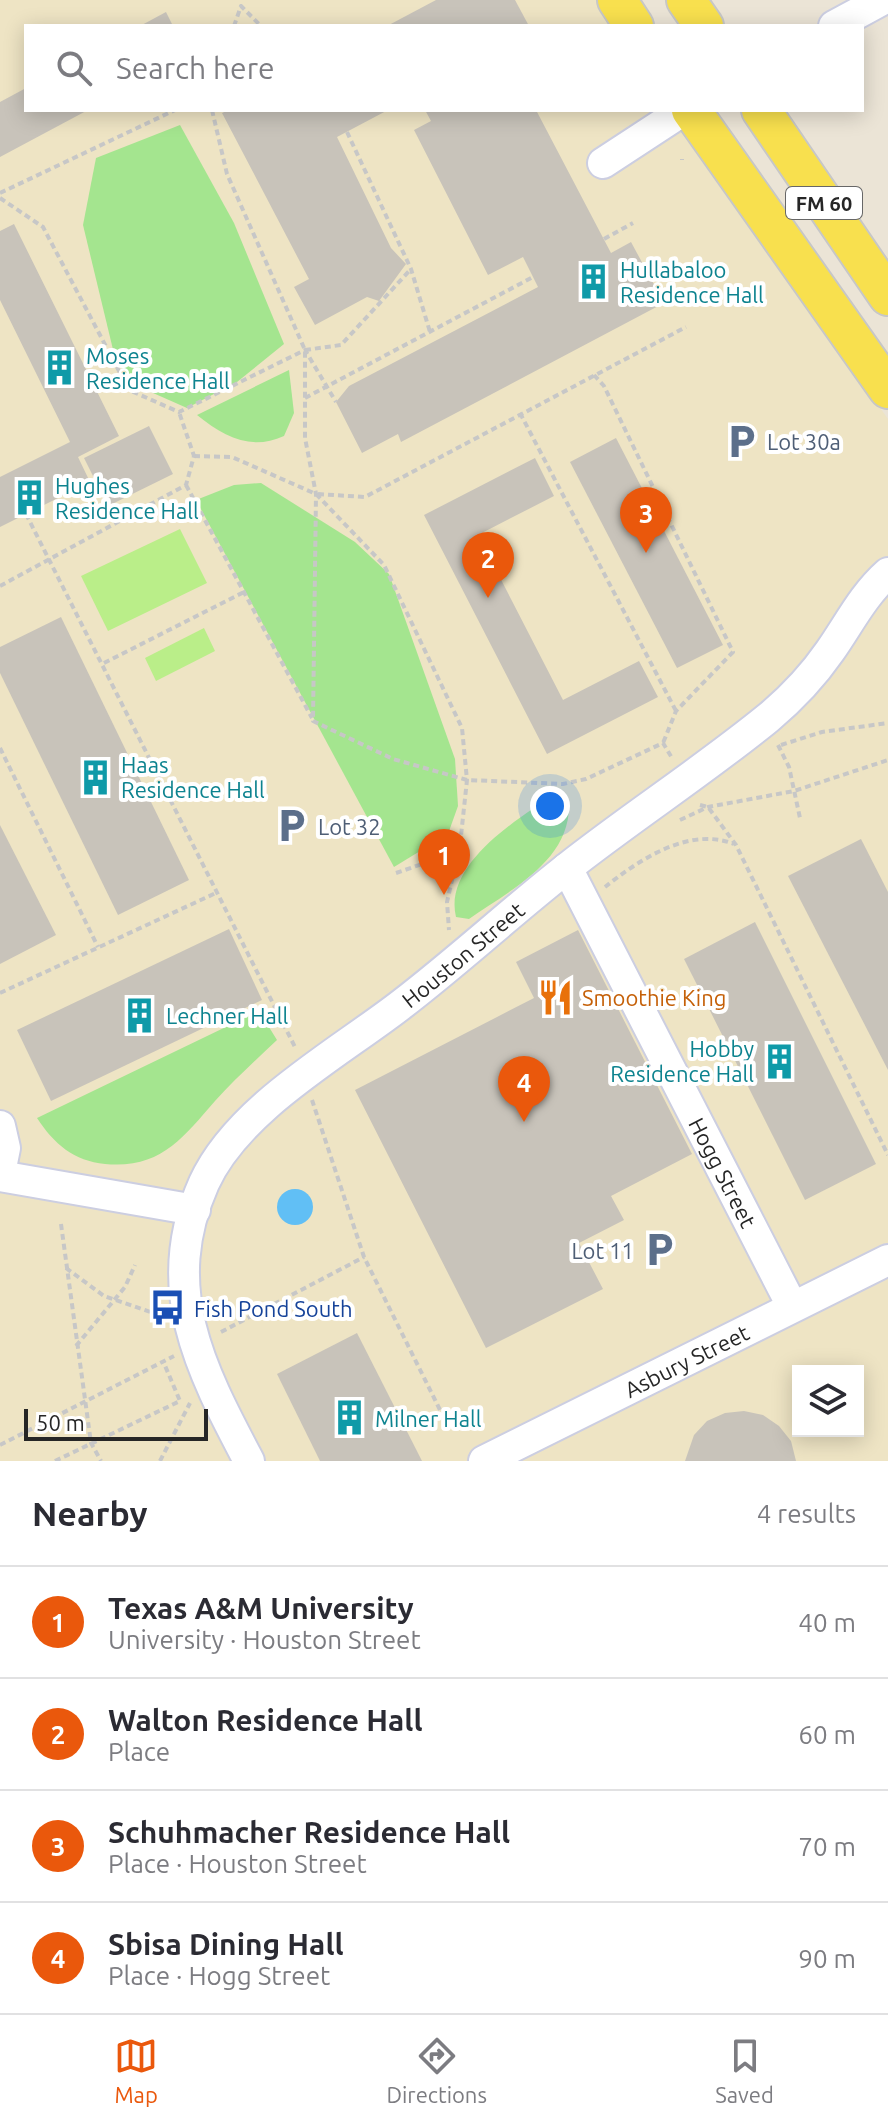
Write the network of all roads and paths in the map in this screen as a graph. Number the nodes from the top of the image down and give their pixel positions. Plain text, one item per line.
1 (617, 0) edge
2 (686, 0) edge
3 (882, 0) edge
4 (235, 24) edge
5 (259, 24) edge
6 (633, 24) edge
7 (703, 24) edge
8 (838, 24) edge
9 (171, 112) edge
10 (212, 112) edge
11 (681, 112) edge
12 (692, 112) edge
13 (762, 112) edge
14 (347, 132) dead end
15 (603, 163) dead end
16 (0, 195) edge
17 (633, 223) dead end
18 (604, 239) dead end
19 (411, 269) junction
20 (533, 277) dead end
21 (888, 296) edge
22 (686, 327) dead end
23 (430, 332) junction
24 (305, 350) junction
25 (594, 375) junction
26 (327, 387) junction
27 (888, 389) edge
28 (305, 398) junction
29 (336, 402) dead end
30 (179, 412) junction
31 (520, 413) junction
32 (194, 456) junction
33 (186, 485) junction
34 (316, 494) junction
35 (26, 514) dead end
36 (50, 559) junction
37 (888, 573) edge
38 (0, 586) edge
39 (245, 591) junction
40 (104, 663) junction
41 (676, 711) junction
42 (313, 721) junction
43 (888, 723) edge
44 (663, 743) junction
45 (778, 745) junction
46 (0, 748) edge
47 (767, 750) dead end
48 (888, 760) edge
49 (676, 764) dead end
50 (467, 780) junction
51 (794, 791) junction
52 (800, 818) dead end
53 (460, 845) junction
54 (736, 845) junction
55 (567, 868) junction
56 (396, 873) dead end
57 (603, 889) dead end
58 (218, 892) junction
59 (449, 934) dead end
60 (98, 947) junction
61 (0, 993) edge
62 (293, 1058) dead end
63 (308, 1095) dead end
64 (0, 1126) edge
65 (888, 1155) edge
66 (0, 1174) edge
67 (195, 1210) junction
68 (61, 1224) dead end
69 (364, 1257) junction
70 (888, 1260) edge
71 (135, 1265) dead end
72 (66, 1268) junction
73 (113, 1299) junction
74 (792, 1306) junction
75 (162, 1316) dead end
76 (76, 1346) junction
77 (193, 1346) junction
78 (163, 1361) junction
79 (205, 1378) junction
80 (84, 1402) junction
81 (450, 1430) dead end
82 (91, 1443) junction
83 (0, 1445) edge
84 (55, 1461) edge
85 (101, 1461) edge
86 (160, 1461) edge
87 (249, 1461) edge
88 (484, 1461) edge

1 - 6 main road
2 - 7 main road
3 - 8 street
4 - 5 path
9 - 16 path
10 - 24 path
11 - 15 street
12 - 27 main road, FM 60
13 - 21 main road, FM 60
14 - 19 path
16 - 30 path
17 - 18 path
19 - 23 path
19 - 24 path
20 - 23 path
22 - 25 path
23 - 26 path
24 - 26 path
24 - 28 path
24 - 30 path
25 - 31 path
25 - 41 path
26 - 28 path
26 - 29 path
28 - 34 path
30 - 32 path
31 - 34 path
31 - 41 path
32 - 33 path
32 - 34 path
33 - 36 path
33 - 39 path
34 - 42 path
34 - 50 path
35 - 36 path
36 - 38 path
36 - 40 path
37 - 55 street, Houston Street
39 - 40 path
39 - 42 path
40 - 58 path
41 - 44 path
42 - 50 path
43 - 45 path
44 - 49 path
44 - 50 path
45 - 47 path
45 - 51 path
46 - 60 path
48 - 51 path
50 - 53 path
51 - 52 path
51 - 54 path
53 - 56 path
53 - 59 path
54 - 57 path
54 - 65 path
55 - 67 street, Houston Street
55 - 74 street, Hogg Street
58 - 60 path
58 - 62 path
60 - 61 path
63 - 69 path
64 - 66 street
66 - 67 street
67 - 77 street, Houston Street
68 - 72 path
69 - 77 path
69 - 81 path
70 - 74 street, Asbury Street
71 - 73 path
72 - 73 path
72 - 76 path
73 - 75 path
73 - 76 path
74 - 88 street, Asbury Street
76 - 80 path
77 - 78 path
77 - 79 street, Houston Street
78 - 80 path
78 - 82 path
79 - 86 path
79 - 87 street, Houston Street
80 - 82 path
80 - 83 path
82 - 84 path
82 - 85 path

